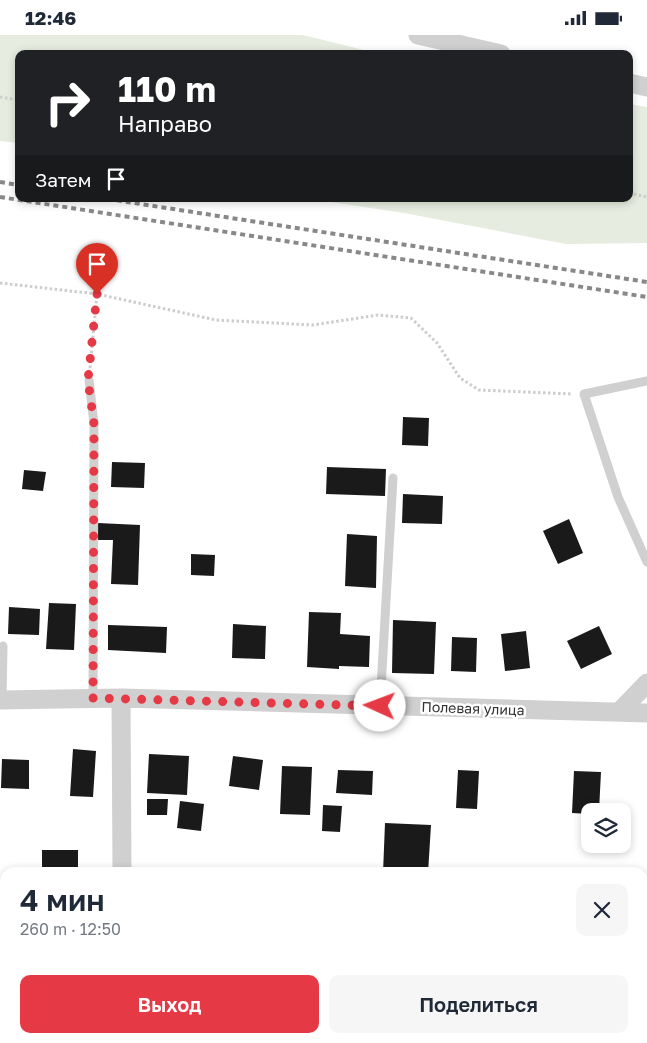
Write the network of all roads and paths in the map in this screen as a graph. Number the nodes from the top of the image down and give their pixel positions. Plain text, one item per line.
1 (418, 35) edge
2 (483, 50) edge
3 (633, 84) edge
4 (647, 87) edge
5 (0, 97) edge
6 (15, 99) edge
7 (633, 194) edge
8 (647, 197) edge
9 (0, 283) edge
10 (97, 294) junction
11 (88, 380) joint
12 (647, 381) edge
13 (584, 394) junction
14 (393, 478) dead end
15 (647, 562) edge
16 (3, 646) dead end
17 (647, 683) edge
18 (93, 698) junction
19 (121, 698) junction
20 (1, 700) edge
21 (380, 706) junction
22 (619, 712) junction
23 (647, 713) edge
24 (122, 867) edge

1 - 2 street
3 - 4 street
5 - 6 path
7 - 8 path
9 - 10 path
10 - 11 path
10 - 13 path
11 - 18 lane
12 - 13 lane
13 - 15 lane
14 - 21 lane
16 - 20 lane
17 - 22 street
18 - 19 street, Полевая улица
18 - 20 street, Полевая улица
19 - 21 street, Полевая улица
19 - 24 street
21 - 22 street, Полевая улица
22 - 23 street, Полевая улица

